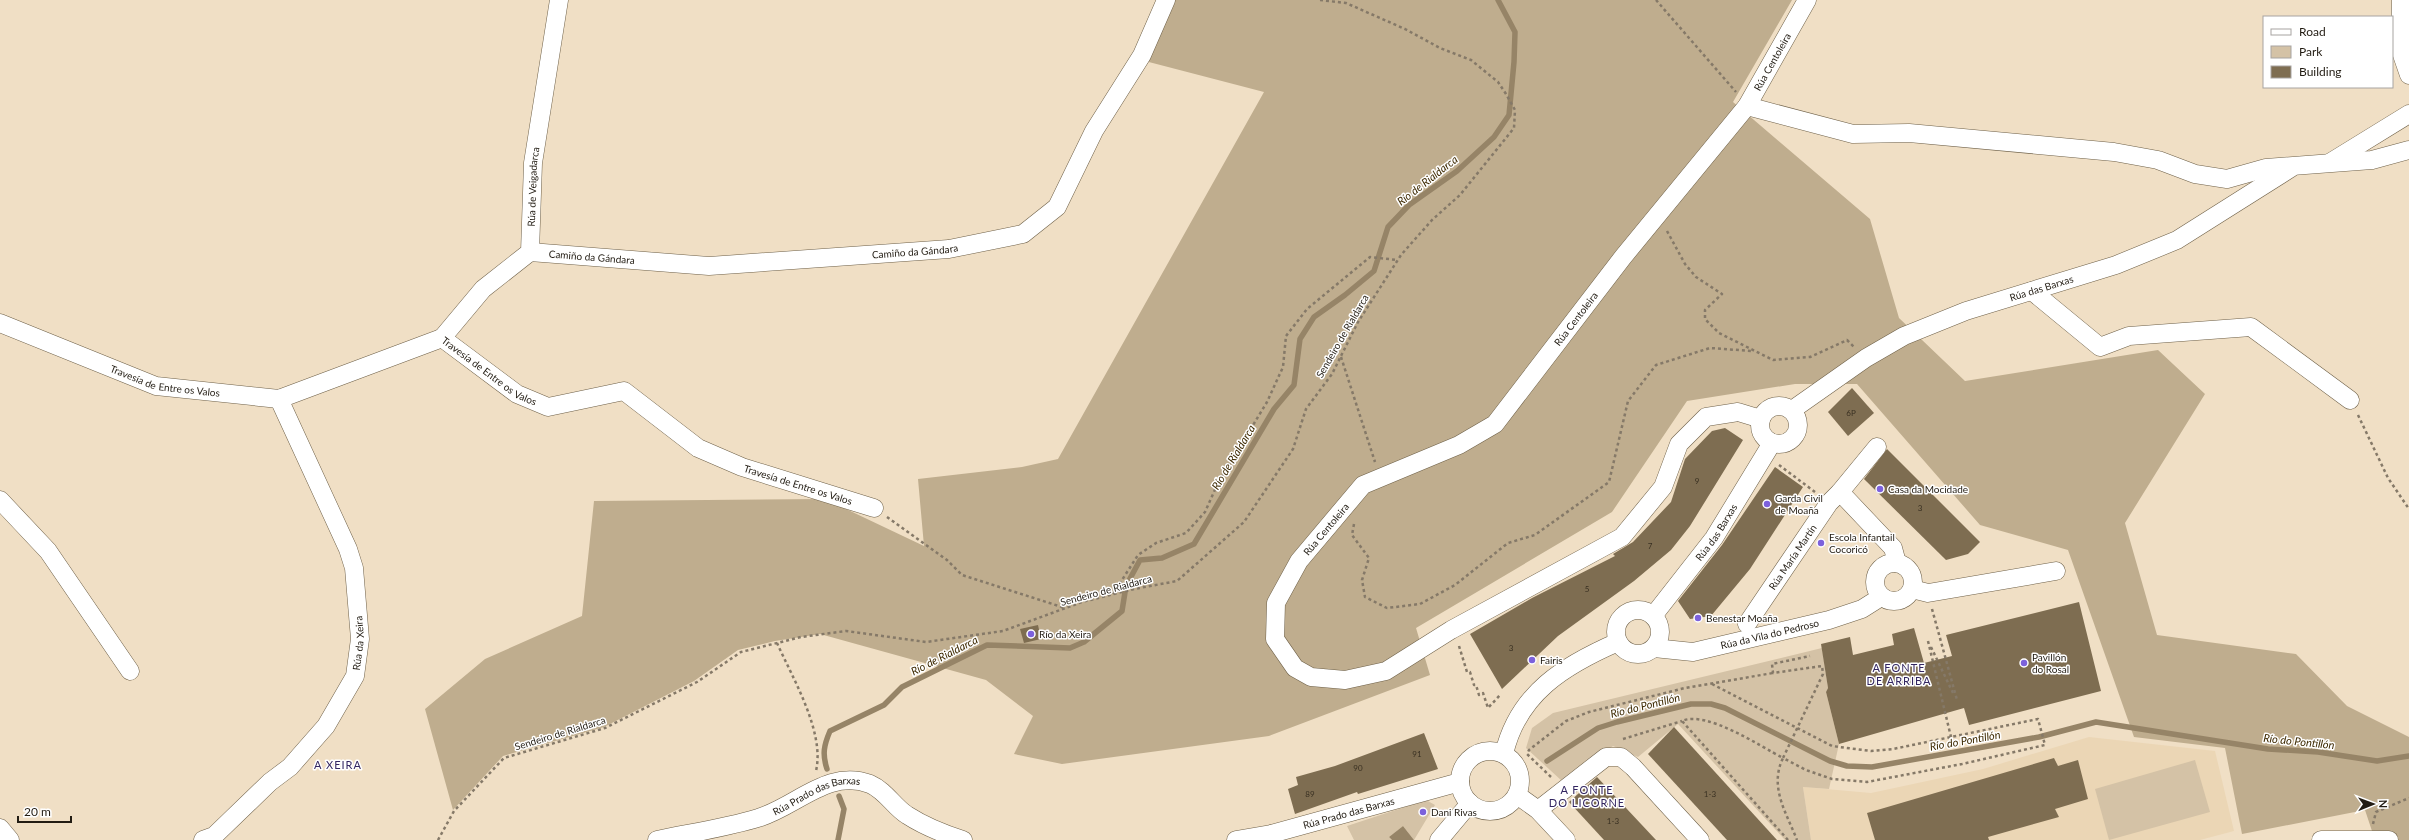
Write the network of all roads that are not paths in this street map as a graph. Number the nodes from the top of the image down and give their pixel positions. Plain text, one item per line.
1 (559, 0) edge
2 (1166, 0) edge
3 (1807, 0) edge
4 (2401, 0) edge
5 (2409, 75) edge
6 (1747, 106) junction
7 (2409, 114) edge
8 (2409, 150) edge
9 (2329, 164) junction
10 (2292, 168) junction
11 (530, 252) junction
12 (2032, 291) junction
13 (0, 324) edge
14 (442, 338) junction
15 (279, 399) junction
16 (2350, 400) road end
17 (1792, 410) junction
18 (1761, 419) junction
19 (1877, 447) dead end
20 (1769, 449) junction
21 (1835, 497) junction
22 (0, 500) edge
23 (874, 508) road end
24 (1898, 563) junction
25 (2056, 571) dead end
26 (1920, 591) junction
27 (1881, 597) junction
28 (1653, 616) junction
29 (1747, 624) dead end
30 (1618, 642) junction
31 (1654, 648) junction
32 (130, 671) dead end
33 (1504, 754) junction
34 (1460, 782) junction
35 (1517, 795) junction
36 (1470, 803) junction
37 (1538, 810) junction
38 (0, 828) edge
39 (699, 835) edge
40 (211, 839) edge
41 (2370, 839) edge
42 (10, 840) edge
43 (657, 840) edge
44 (963, 840) edge
45 (1236, 840) edge
46 (1439, 840) edge
47 (1566, 840) edge
48 (1700, 840) edge
49 (2320, 840) edge
50 (2388, 840) edge

1 - 11 street, Rúa de Veigadarca
2 - 11 street, Camiño da Gándara
3 - 6 street, Rúa Centoleira
4 - 5 street
6 - 10 street
6 - 18 street, Rúa Centoleira
7 - 9 street
8 - 9 street
9 - 10 street
10 - 12 street, Rúa das Barxas
11 - 14 street
12 - 16 street
12 - 17 street, Rúa das Barxas
13 - 15 street, Travesía de Entre os Valos
14 - 15 street, Travesía de Entre os Valos
14 - 23 street, Travesía de Entre os Valos
15 - 40 street, Rúa da Xeira
17 - 18 street
17 - 20 street
18 - 20 street
19 - 21 street, Rúa María Martín
20 - 28 street, Rúa das Barxas
21 - 24 street
21 - 29 street, Rúa María Martín
22 - 32 street
24 - 26 street
24 - 27 street
25 - 26 street
26 - 27 street
27 - 31 street, Rúa da Vila do Pedroso
28 - 30 street
28 - 31 street
30 - 31 street
30 - 33 street
33 - 34 street
33 - 35 street
34 - 36 street
34 - 45 street, Rúa Prado das Barxas
35 - 36 street
35 - 37 street
36 - 46 street
37 - 47 street
37 - 48 street
38 - 42 street
39 - 43 street, Rúa Prado das Barxas
39 - 44 street, Rúa Prado das Barxas
41 - 49 street
41 - 50 street

